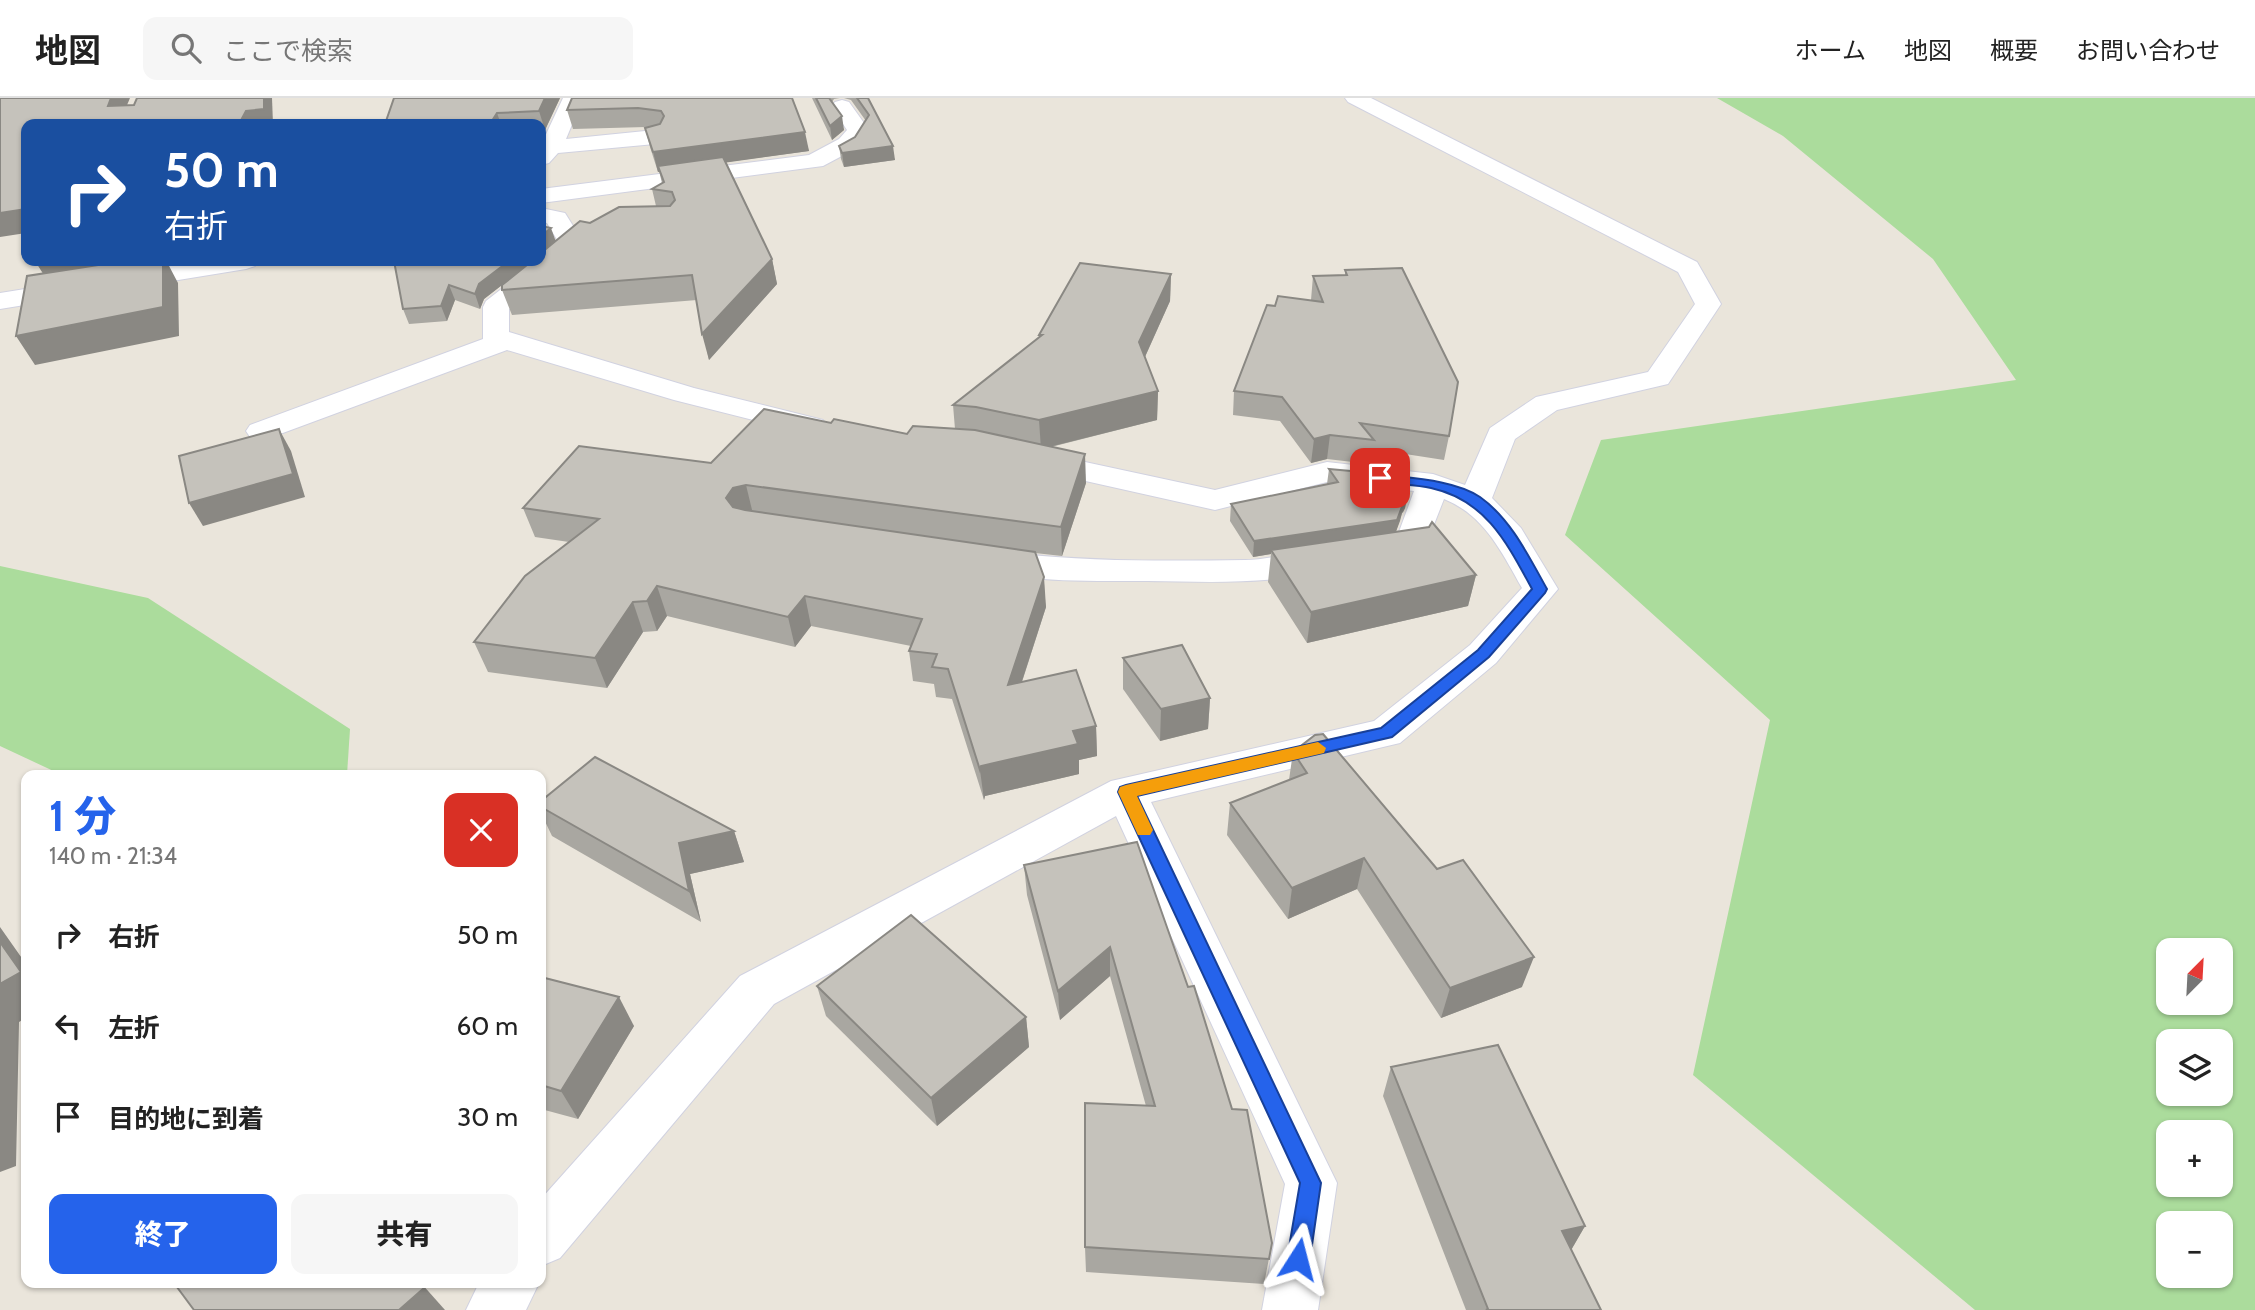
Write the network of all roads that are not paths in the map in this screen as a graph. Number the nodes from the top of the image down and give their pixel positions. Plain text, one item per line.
1 (573, 98) edge
2 (1355, 98) edge
3 (842, 106) dead end
4 (655, 137) edge
5 (546, 153) edge
6 (555, 212) edge
7 (216, 266) edge
8 (0, 301) edge
9 (504, 341) junction
10 (261, 430) dead end
11 (837, 432) edge
12 (1004, 453) edge
13 (1433, 484) junction
14 (1475, 500) junction
15 (956, 556) edge
16 (1126, 792) junction
17 (546, 1233) edge
18 (508, 1288) edge
19 (494, 1310) edge
20 (1290, 1310) edge

1 - 5 street
2 - 14 street
3 - 6 street
4 - 5 street
6 - 9 street
7 - 8 street
9 - 10 street
9 - 11 street
12 - 13 street
13 - 14 street
13 - 15 street
14 - 16 street
16 - 17 street
16 - 20 street
18 - 19 street

